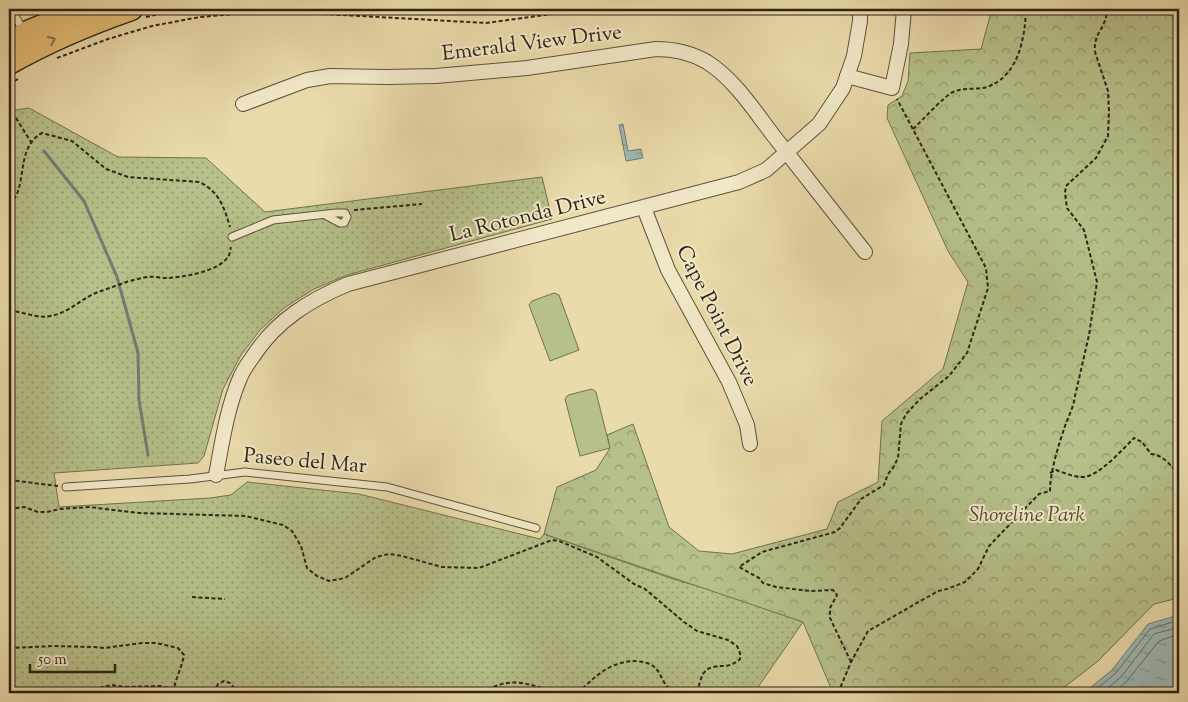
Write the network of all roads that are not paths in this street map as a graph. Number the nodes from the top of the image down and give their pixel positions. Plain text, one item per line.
1 (11, 9) edge
2 (85, 9) edge
3 (131, 9) edge
4 (860, 9) edge
5 (904, 9) edge
6 (17, 38) edge
7 (15, 69) edge
8 (847, 76) junction
9 (242, 104) dead end
10 (787, 152) junction
11 (644, 208) junction
12 (345, 214) road end
13 (232, 237) road end
14 (865, 252) dead end
15 (750, 444) dead end
16 (216, 475) junction
17 (66, 487) road end
18 (536, 528) dead end

1 - 6 lane
2 - 6 main road
7 -> 3 main road
4 - 8 street, La Rotonda Drive
5 - 8 street
8 - 10 street, La Rotonda Drive
9 - 10 street, Emerald View Drive
10 - 11 street, La Rotonda Drive
10 - 14 street, Emerald View Drive
11 - 15 street, Cape Point Drive
11 - 16 street, La Rotonda Drive
12 - 13 lane
16 - 17 lane, Paseo del Mar
16 - 18 lane, Paseo del Mar

